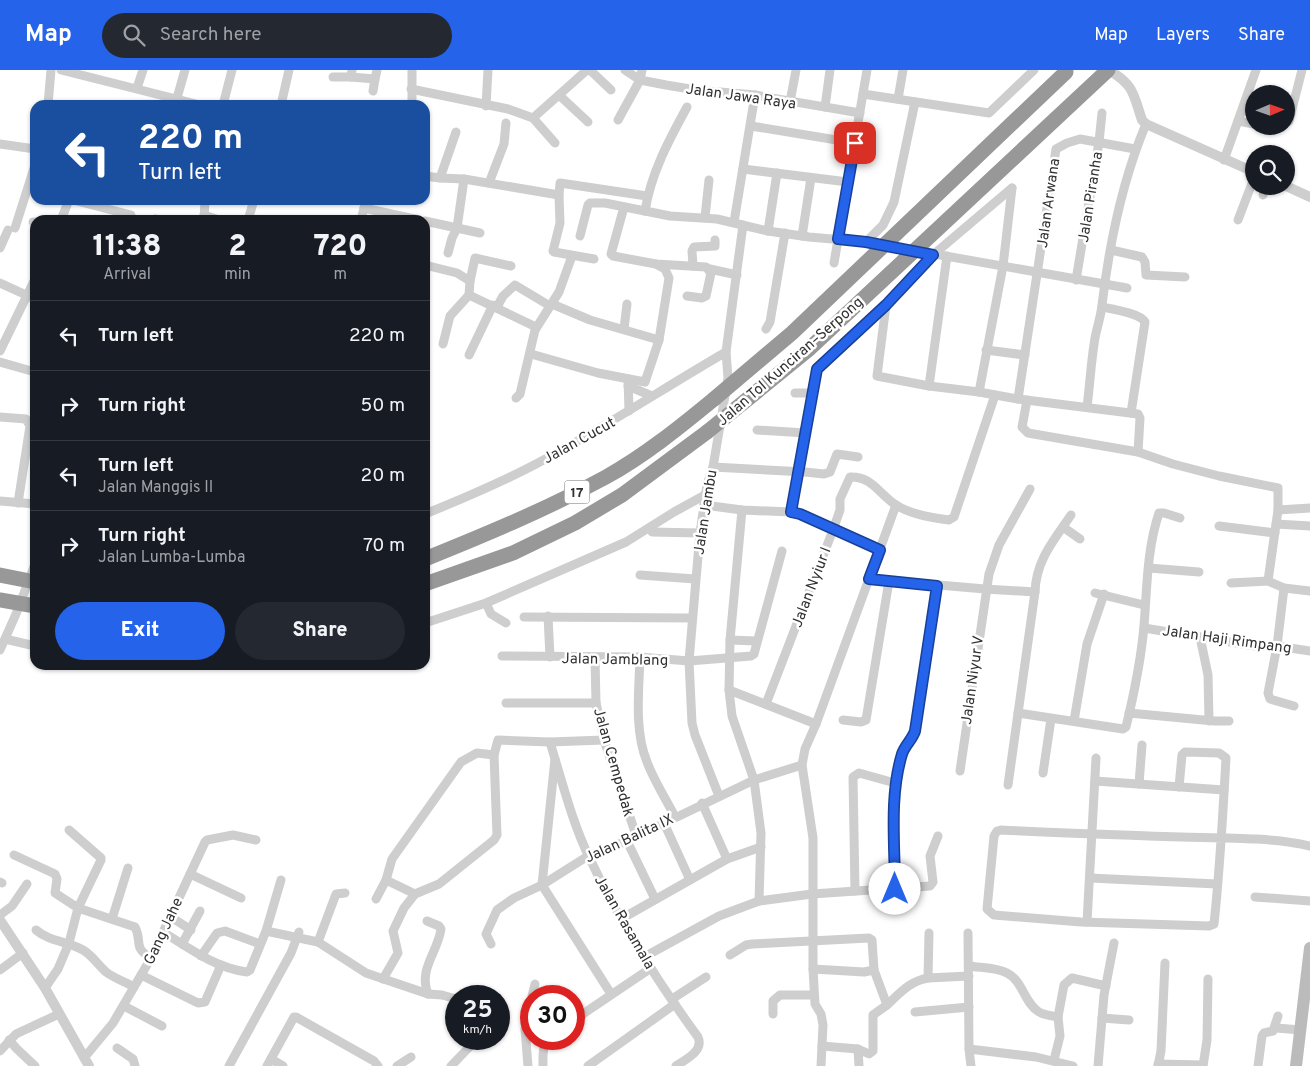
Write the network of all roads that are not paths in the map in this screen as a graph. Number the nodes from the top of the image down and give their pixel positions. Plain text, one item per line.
1 (51, 70) edge
2 (61, 70) edge
3 (143, 70) edge
4 (185, 70) edge
5 (232, 70) edge
6 (289, 70) edge
7 (412, 70) edge
8 (488, 70) edge
9 (588, 70) edge
10 (625, 70) edge
11 (642, 70) edge
12 (796, 70) edge
13 (830, 70) edge
14 (867, 70) edge
15 (903, 70) edge
16 (1034, 70) edge
17 (1069, 70) edge
18 (1109, 70) edge
19 (1256, 70) edge
20 (1302, 70) edge
21 (351, 74) edge
22 (376, 75) edge
23 (333, 77) dead end
24 (640, 80) junction
25 (137, 88) junction
26 (411, 89) junction
27 (611, 90) dead end
28 (373, 92) dead end
29 (863, 94) junction
30 (559, 95) junction
31 (755, 95) junction
32 (1295, 97) edge
33 (898, 99) junction
34 (48, 100) edge
35 (170, 100) edge
36 (176, 100) edge
37 (224, 100) edge
38 (282, 100) edge
39 (412, 100) edge
40 (790, 102) junction
41 (915, 102) junction
42 (486, 106) junction
43 (687, 106) dead end
44 (824, 107) junction
45 (860, 113) junction
46 (1102, 113) dead end
47 (533, 118) junction
48 (618, 120) dead end
49 (1238, 121) junction
50 (506, 122) dead end
51 (588, 122) dead end
52 (1245, 122) edge
53 (1146, 124) junction
54 (751, 126) junction
55 (456, 132) dead end
56 (1099, 142) junction
57 (555, 143) dead end
58 (855, 143) junction
59 (0, 144) edge
60 (30, 148) edge
61 (1135, 149) junction
62 (1224, 160) junction
63 (1245, 168) edge
64 (743, 169) junction
65 (777, 173) junction
66 (430, 177) edge
67 (440, 178) junction
68 (811, 178) junction
69 (464, 179) junction
70 (709, 180) dead end
71 (848, 182) junction
72 (489, 183) junction
73 (1295, 190) edge
74 (30, 192) edge
75 (559, 194) junction
76 (1248, 195) edge
77 (647, 196) junction
78 (1310, 197) edge
79 (92, 205) edge
80 (373, 205) edge
81 (624, 207) junction
82 (645, 211) junction
83 (131, 215) dead end
84 (404, 215) edge
85 (705, 217) junction
86 (1238, 220) dead end
87 (430, 222) edge
88 (734, 222) junction
89 (743, 225) junction
90 (457, 228) junction
91 (768, 231) junction
92 (480, 233) dead end
93 (785, 233) junction
94 (580, 236) dead end
95 (802, 236) junction
96 (838, 239) junction
97 (715, 240) dead end
98 (866, 242) junction
99 (0, 248) edge
100 (1111, 250) junction
101 (448, 253) dead end
102 (933, 255) junction
103 (572, 256) junction
104 (947, 256) junction
105 (594, 259) dead end
106 (656, 264) junction
107 (834, 264) dead end
108 (430, 266) edge
109 (512, 266) dead end
110 (693, 266) junction
111 (1003, 266) junction
112 (710, 270) junction
113 (1038, 272) junction
114 (737, 275) junction
115 (1185, 278) dead end
116 (1076, 280) junction
117 (470, 281) junction
118 (0, 283) edge
119 (1104, 285) junction
120 (1127, 288) dead end
121 (469, 295) junction
122 (687, 296) dead end
123 (30, 298) edge
124 (30, 300) edge
125 (627, 304) dead end
126 (551, 305) junction
127 (886, 305) junction
128 (495, 306) junction
129 (1102, 307) junction
130 (536, 327) junction
131 (624, 329) junction
132 (766, 329) dead end
133 (659, 340) junction
134 (442, 344) dead end
135 (986, 350) junction
136 (0, 351) edge
137 (726, 352) junction
138 (531, 354) junction
139 (469, 355) dead end
140 (1025, 355) junction
141 (0, 362) edge
142 (30, 371) edge
143 (628, 382) junction
144 (929, 386) junction
145 (979, 392) junction
146 (796, 393) dead end
147 (813, 393) junction
148 (995, 395) junction
149 (652, 396) junction
150 (516, 398) dead end
151 (1023, 400) junction
152 (1087, 407) junction
153 (629, 411) junction
154 (1131, 412) junction
155 (0, 417) edge
156 (757, 430) dead end
157 (806, 433) junction
158 (1138, 452) junction
159 (858, 457) dead end
160 (713, 467) junction
161 (798, 471) junction
162 (1030, 489) dead end
163 (705, 495) junction
164 (0, 501) edge
165 (18, 503) junction
166 (30, 504) edge
167 (704, 504) junction
168 (896, 505) junction
169 (1310, 508) edge
170 (742, 510) junction
171 (1278, 510) junction
172 (430, 512) edge
173 (791, 512) junction
174 (1071, 515) dead end
175 (1180, 518) dead end
176 (1219, 526) dead end
177 (1310, 526) edge
178 (1063, 527) junction
179 (1275, 528) junction
180 (834, 530) junction
181 (652, 532) dead end
182 (700, 532) junction
183 (1080, 539) dead end
184 (880, 550) junction
185 (782, 551) dead end
186 (430, 557) edge
187 (1149, 568) junction
188 (1199, 572) dead end
189 (0, 575) edge
190 (640, 575) dead end
191 (30, 576) edge
192 (695, 579) junction
193 (869, 579) junction
194 (30, 581) edge
195 (889, 581) junction
196 (430, 582) edge
197 (1268, 582) junction
198 (1231, 583) dead end
199 (937, 586) junction
200 (1284, 588) junction
201 (985, 589) junction
202 (1310, 591) edge
203 (1035, 592) junction
204 (0, 600) edge
205 (486, 603) junction
206 (30, 605) edge
207 (1144, 606) junction
208 (548, 616) junction
209 (524, 617) dead end
210 (692, 618) junction
211 (430, 620) edge
212 (506, 623) dead end
213 (1144, 628) junction
214 (1200, 636) junction
215 (5, 638) junction
216 (730, 640) junction
217 (756, 641) junction
218 (30, 645) edge
219 (1277, 646) junction
220 (0, 650) edge
221 (1310, 651) edge
222 (502, 656) dead end
223 (550, 657) junction
224 (729, 657) junction
225 (595, 658) junction
226 (640, 658) junction
227 (689, 661) junction
228 (729, 690) junction
229 (506, 703) dead end
230 (596, 703) junction
231 (766, 704) junction
232 (1294, 706) dead end
233 (1018, 713) junction
234 (1130, 713) junction
235 (1051, 719) junction
236 (843, 720) dead end
237 (1209, 720) junction
238 (1074, 721) junction
239 (1229, 721) dead end
240 (816, 724) junction
241 (604, 740) junction
242 (550, 742) junction
243 (1142, 745) dead end
244 (494, 755) junction
245 (1096, 758) dead end
246 (555, 759) junction
247 (802, 765) junction
248 (960, 771) dead end
249 (1044, 773) dead end
250 (754, 780) junction
251 (1095, 781) junction
252 (895, 783) junction
253 (1139, 784) junction
254 (1008, 785) dead end
255 (1179, 787) junction
256 (1224, 790) junction
257 (719, 796) junction
258 (702, 804) junction
259 (675, 817) junction
260 (664, 822) junction
261 (69, 830) dead end
262 (636, 835) junction
263 (1093, 835) junction
264 (938, 836) dead end
265 (1220, 838) junction
266 (256, 840) dead end
267 (627, 841) junction
268 (761, 846) junction
269 (1310, 846) edge
270 (14, 855) dead end
271 (588, 856) junction
272 (726, 859) junction
273 (128, 868) dead end
274 (190, 874) junction
275 (1090, 878) junction
276 (281, 880) dead end
277 (386, 880) junction
278 (690, 880) junction
279 (27, 884) dead end
280 (1217, 884) junction
281 (542, 885) junction
282 (895, 889) junction
283 (855, 891) junction
284 (345, 893) dead end
285 (415, 894) junction
286 (812, 894) junction
287 (1255, 897) dead end
288 (241, 898) dead end
289 (376, 899) dead end
290 (655, 900) junction
291 (759, 901) junction
292 (1310, 901) edge
293 (78, 908) junction
294 (200, 911) dead end
295 (171, 916) junction
296 (112, 919) junction
297 (621, 919) junction
298 (427, 921) dead end
299 (1, 922) edge
300 (1087, 922) junction
301 (36, 930) dead end
302 (191, 930) junction
303 (266, 931) junction
304 (163, 932) junction
305 (929, 933) dead end
306 (968, 933) dead end
307 (298, 935) junction
308 (813, 941) junction
309 (318, 942) junction
310 (1114, 942) dead end
311 (69, 943) junction
312 (182, 944) junction
313 (260, 944) junction
314 (491, 944) dead end
315 (1310, 948) edge
316 (23, 953) junction
317 (201, 956) junction
318 (730, 956) dead end
319 (644, 957) junction
320 (152, 958) junction
321 (1165, 963) dead end
322 (221, 965) junction
323 (969, 966) junction
324 (651, 968) junction
325 (813, 969) junction
326 (0, 970) edge
327 (874, 970) junction
328 (141, 975) junction
329 (969, 976) junction
330 (1308, 976) edge
331 (706, 977) dead end
332 (928, 978) junction
333 (384, 979) junction
334 (1208, 979) dead end
335 (1106, 986) junction
336 (134, 987) junction
337 (45, 988) junction
338 (428, 994) junction
339 (611, 994) junction
340 (445, 996) edge
341 (814, 996) junction
342 (674, 1002) junction
343 (887, 1005) junction
344 (124, 1006) junction
345 (969, 1007) junction
346 (585, 1012) edge
347 (915, 1012) dead end
348 (59, 1014) junction
349 (773, 1014) dead end
350 (1278, 1016) dead end
351 (1058, 1017) junction
352 (1102, 1018) junction
353 (1129, 1020) dead end
354 (162, 1026) dead end
355 (1276, 1028) junction
356 (1301, 1030) junction
357 (9, 1040) junction
358 (822, 1046) junction
359 (117, 1048) dead end
360 (858, 1049) junction
361 (969, 1049) junction
362 (466, 1050) edge
363 (528, 1050) edge
364 (544, 1050) edge
365 (0, 1051) edge
366 (411, 1056) dead end
367 (1054, 1060) junction
368 (87, 1062) edge
369 (269, 1062) edge
370 (1158, 1065) edge
371 (35, 1066) edge
372 (135, 1066) edge
373 (229, 1066) edge
374 (283, 1066) edge
375 (378, 1066) edge
376 (397, 1066) edge
377 (451, 1066) edge
378 (528, 1066) edge
379 (543, 1066) edge
380 (588, 1066) edge
381 (676, 1066) edge
382 (821, 1066) edge
383 (859, 1066) edge
384 (971, 1066) edge
385 (1074, 1066) edge
386 (1098, 1066) edge
387 (1203, 1066) edge
388 (1258, 1066) edge
389 (1296, 1066) edge

1 - 34 street
2 - 25 street
3 - 25 street
4 - 36 street
5 - 37 street
6 - 38 street
7 - 26 street
8 - 42 street
9 - 27 street
9 - 30 street
10 - 24 street, Jalan Jawa Raya
11 - 24 street
12 - 40 street
13 - 44 street
14 - 29 street
15 - 33 street
16 - 41 street
17 - 186 highway, Jalan Tol Kunciran–Serpong / 17, bridge
18 - 53 street
18 - 196 highway, Jalan Tol Kunciran–Serpong / 17, bridge
19 - 49 street
20 - 32 street
21 - 22 street
21 - 23 street
22 - 28 street
24 - 31 street, Jalan Jawa Raya
24 - 48 street
25 - 35 street
26 - 39 street
26 - 42 street
29 - 33 street
29 - 45 street
30 - 47 street
30 - 51 street
31 - 40 street, Jalan Jawa Raya
31 - 54 street
33 - 41 street
40 - 44 street, Jalan Jawa Raya
41 - 98 street
42 - 47 street
43 - 77 street
44 - 45 street, Jalan Jawa Raya
45 - 58 street
46 - 56 street, Jalan Piranha
47 - 57 street
49 - 52 street
49 - 62 street
50 - 72 street
53 - 61 street
53 - 62 street
54 - 58 street
54 - 64 street
55 - 67 street
56 - 61 street
56 - 113 street, Jalan Arwana
56 - 116 street, Jalan Piranha
58 - 71 street
59 - 60 street
61 - 100 street
62 - 63 street
64 - 65 street
64 - 88 street
65 - 68 street
65 - 91 street
66 - 67 street
67 - 69 street
68 - 71 street
68 - 95 street
69 - 72 street
69 - 90 street
70 - 85 street
71 - 96 street
72 - 75 street
73 - 78 street
74 - 99 street
75 - 77 street
75 - 103 street
76 - 86 street
77 - 82 street
79 - 83 street
80 - 84 street
81 - 82 street
81 - 94 street
81 - 106 street
82 - 85 street
85 - 88 street
87 - 90 street
88 - 89 street
89 - 91 street
89 - 114 street, Jalan Jambu
90 - 92 street
90 - 101 street
91 - 93 street
93 - 95 street
93 - 132 street
95 - 96 street
96 - 98 street
96 - 107 street
97 - 110 street
98 - 102 street
100 - 115 street
100 - 119 street
102 - 104 street
102 - 111 street
102 - 127 street
103 - 105 street
103 - 126 street
104 - 111 street
104 - 144 street
106 - 110 street
106 - 133 street
108 - 117 street
109 - 117 street
110 - 112 street
111 - 113 street
111 - 135 street
112 - 114 street
112 - 122 street
113 - 116 street
113 - 140 street
114 - 137 street, Jalan Jambu
116 - 119 street
117 - 121 street
118 - 123 street
119 - 120 street
119 - 129 street
121 - 128 street
121 - 134 street
124 - 136 street
125 - 131 street
126 - 128 street
126 - 130 street
126 - 131 street
127 - 144 street
127 - 147 street
128 - 130 street
128 - 139 street
129 - 152 street
129 - 154 street
130 - 138 street
131 - 133 street
133 - 143 street
135 - 140 street
135 - 145 street
137 - 149 street, Jalan Cucut
137 - 160 street, Jalan Jambu
138 - 143 street
138 - 150 street
140 - 151 street
141 - 142 street
143 - 149 street
143 - 153 street
144 - 145 street
145 - 148 street
146 - 147 street
147 - 157 street
148 - 151 street
148 - 168 street, Jalan Nyiur I
149 - 153 street, Jalan Cucut
151 - 152 street
151 - 158 street
152 - 154 street
153 - 172 street, Jalan Cucut
154 - 158 street
155 - 165 street
156 - 157 street
157 - 161 street
158 - 171 street
159 - 161 street
160 - 161 street
160 - 163 street, Jalan Jambu
161 - 173 street
162 - 201 street, Jalan Niyur V
163 - 167 street, Jalan Jambu
163 - 205 street
164 - 165 street
165 - 166 street
167 - 170 street
167 - 182 street, Jalan Jambu
168 - 180 street, Jalan Nyiur I
168 - 184 street
169 - 171 street
170 - 173 street
170 - 216 street
171 - 179 street
173 - 180 street
174 - 178 street
175 - 187 street
176 - 179 street
177 - 179 street
178 - 183 street
178 - 203 street
179 - 197 street
180 - 184 street
180 - 231 street, Jalan Nyiur I
181 - 182 street
182 - 192 street, Jalan Jambu
184 - 193 street
185 - 217 street, Jalan Jamblang
187 - 188 street
187 - 207 street
189 - 194 highway, bridge
190 - 192 street
191 - 215 street
192 - 210 street, Jalan Jambu
193 - 195 street
193 - 240 street
195 - 199 street
195 - 236 street
197 - 198 street
197 - 200 street
199 - 201 street
199 - 252 street
200 - 202 street
200 - 219 street
201 - 203 street
201 - 248 street, Jalan Niyur V
203 - 233 street
204 - 206 highway, bridge
205 - 211 street
205 - 212 street
207 - 213 street
207 - 238 street
208 - 209 street
208 - 210 street
208 - 223 street
210 - 227 street, Jalan Jambu
213 - 214 street, Jalan Haji Rimpang
213 - 234 street
214 - 219 street, Jalan Haji Rimpang
214 - 237 street
215 - 218 street
215 - 220 street
216 - 217 street
216 - 224 street
217 - 224 street, Jalan Jamblang
219 - 221 street, Jalan Haji Rimpang
219 - 232 street
222 - 223 street, Jalan Jamblang
223 - 225 street, Jalan Jamblang
224 - 227 street, Jalan Jamblang
224 - 228 street
225 - 226 street, Jalan Jamblang
225 - 230 street, Jalan Cempedak
226 - 227 street, Jalan Jamblang
226 - 259 street
227 - 257 street, Jalan Jambu
228 - 231 street
228 - 250 street
229 - 230 street
230 - 241 street, Jalan Cempedak
231 - 240 street
233 - 235 street
233 - 254 street
234 - 237 street
234 - 238 street
235 - 238 street
235 - 249 street
237 - 239 street
240 - 247 street
241 - 242 street
241 - 262 street, Jalan Cempedak
242 - 244 street
242 - 246 street, Jalan Rasamala
243 - 253 street
244 - 277 street
244 - 285 street
245 - 251 street
246 - 271 street, Jalan Rasamala
246 - 281 street
247 - 250 street, Jalan Balita IX
247 - 286 street
250 - 257 street, Jalan Balita IX
250 - 268 street
251 - 253 street
251 - 263 street
252 - 282 street
252 - 283 street
253 - 255 street
255 - 256 street
255 - 256 street
256 - 265 street
257 - 258 street, Jalan Balita IX
258 - 259 street, Jalan Balita IX
258 - 272 street
259 - 260 street, Jalan Balita IX
260 - 262 street, Jalan Balita IX
260 - 278 street
261 - 293 street
262 - 267 street, Jalan Balita IX
263 - 265 street
263 - 275 street
263 - 300 street
264 - 282 street
265 - 269 street
265 - 280 street
266 - 274 street, Gang Jahe
267 - 271 street, Jalan Balita IX
267 - 290 street
268 - 272 street
268 - 291 street
270 - 293 street
271 - 281 street, Jalan Balita IX
271 - 297 street, Jalan Rasamala
272 - 278 street
273 - 296 street
274 - 288 street
274 - 295 street, Gang Jahe
275 - 280 street
275 - 300 street
276 - 303 street
277 - 285 street
277 - 289 street
278 - 290 street
279 - 299 street
280 - 300 street
281 - 314 street, Jalan Balita IX
281 - 339 street
282 - 283 street
283 - 286 street
284 - 309 street
285 - 333 street
286 - 291 street
286 - 308 street
287 - 292 street
290 - 297 street
291 - 319 street
293 - 296 street
293 - 311 street
294 - 302 street
295 - 302 street
295 - 304 street, Gang Jahe
296 - 320 street
297 - 319 street, Jalan Rasamala
298 - 338 street
299 - 316 street
301 - 311 street
302 - 312 street
303 - 307 street
303 - 313 street
304 - 312 street
304 - 320 street, Gang Jahe
305 - 332 street
306 - 323 street
307 - 309 street
307 - 373 street
308 - 318 street
308 - 325 street
308 - 327 street
309 - 333 street
310 - 335 street
311 - 336 street
311 - 337 street
312 - 317 street
313 - 317 street
313 - 322 street
315 - 330 main road
316 - 326 street
316 - 337 street
317 - 322 street
319 - 324 street, Jalan Rasamala
320 - 328 street, Gang Jahe
321 - 370 street
322 - 328 street
323 - 329 street
323 - 351 street
324 - 339 street
324 - 342 street, Jalan Rasamala
325 - 327 street
325 - 341 street
327 - 343 street
328 - 336 street, Gang Jahe
329 - 332 street
329 - 345 street
330 - 356 main road
331 - 342 street
332 - 343 street
333 - 338 street
334 - 387 street
335 - 351 street
335 - 352 street
336 - 344 street, Gang Jahe
337 - 348 street
338 - 340 street
339 - 346 street
341 - 349 street
341 - 358 street
342 - 380 street
342 - 381 street, Jalan Rasamala
343 - 360 street
344 - 354 street
344 - 368 street, Gang Jahe
345 - 347 street
345 - 361 street
348 - 357 street
348 - 368 street
350 - 355 street
351 - 367 street
352 - 353 street
352 - 386 street
355 - 356 street
355 - 388 street
356 - 389 main road
357 - 365 street
357 - 371 street
358 - 360 street
358 - 382 street
359 - 372 street
360 - 383 street
361 - 367 street
361 - 384 street
362 - 377 street
363 - 378 street
364 - 379 street
366 - 376 street
367 - 385 street
369 - 374 street
369 - 375 street
370 - 387 street

